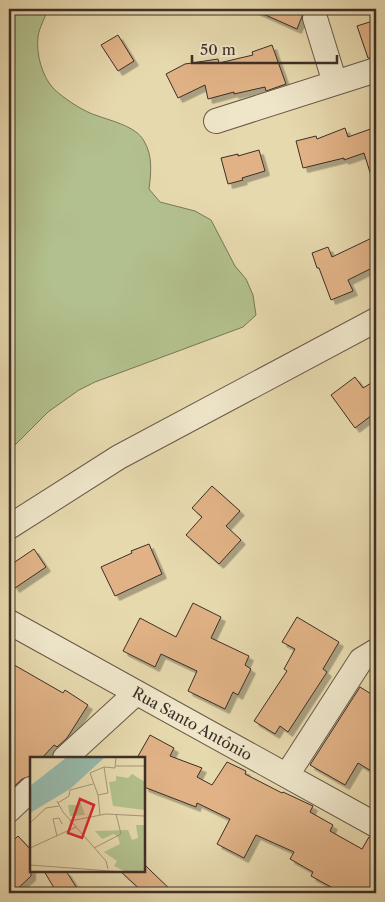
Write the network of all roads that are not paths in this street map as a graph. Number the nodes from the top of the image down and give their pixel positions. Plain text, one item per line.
1 (315, 18) dead end
2 (376, 70) edge
3 (335, 83) junction
4 (216, 121) dead end
5 (376, 320) edge
6 (9, 527) edge
7 (9, 622) edge
8 (376, 651) edge
9 (136, 693) junction
10 (65, 757) edge
11 (287, 775) junction
12 (30, 790) edge
13 (9, 810) edge
14 (376, 825) edge

1 - 3 street
2 - 3 street
3 - 4 street
5 - 6 street
7 - 9 street, Rua Santo Antônio
8 - 11 street
9 - 10 street
9 - 11 street, Rua Santo Antônio
11 - 14 street, Rua Santo Antônio
12 - 13 street

